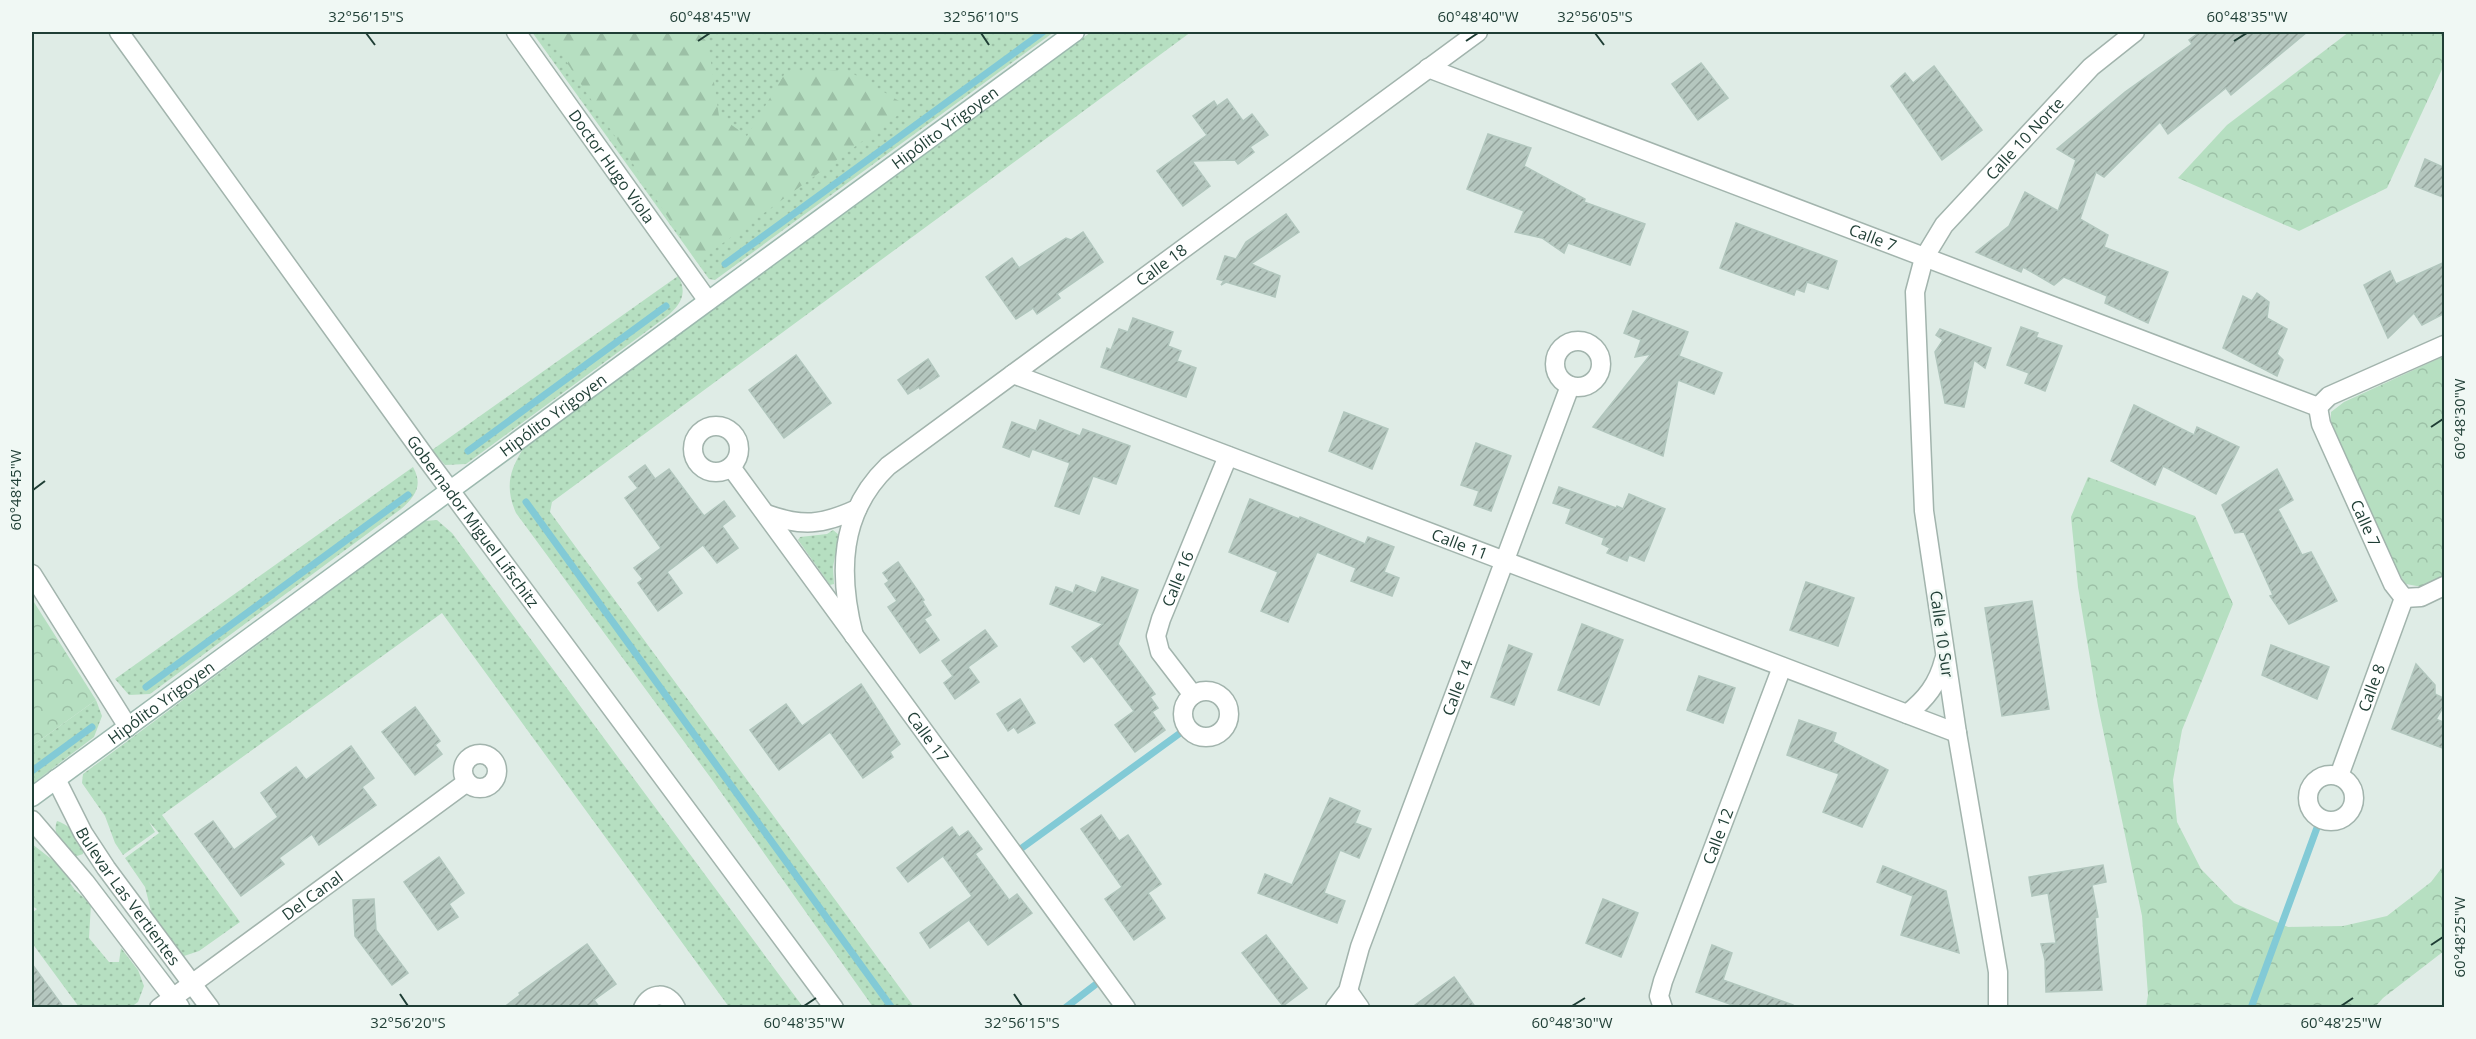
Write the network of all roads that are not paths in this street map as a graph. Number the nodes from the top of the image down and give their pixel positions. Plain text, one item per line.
1 (119, 32) edge
2 (516, 32) edge
3 (1075, 32) edge
4 (1478, 32) edge
5 (2135, 32) edge
6 (1428, 68) junction
7 (1924, 258) junction
8 (708, 301) junction
9 (2445, 345) edge
10 (1013, 374) junction
11 (1569, 386) dead end
12 (2318, 407) junction
13 (1228, 456) junction
14 (731, 467) dead end
15 (450, 490) junction
16 (857, 508) junction
17 (766, 514) junction
18 (1505, 561) junction
19 (32, 574) edge
20 (2445, 586) edge
21 (2404, 598) junction
22 (854, 636) junction
23 (1945, 657) junction
24 (1782, 667) junction
25 (1193, 695) dead end
26 (1907, 714) junction
27 (128, 726) junction
28 (1957, 734) junction
29 (2339, 776) dead end
30 (56, 779) junction
31 (467, 782) dead end
32 (32, 797) edge
33 (32, 820) edge
34 (192, 984) junction
35 (1347, 991) junction
36 (171, 1004) edge
37 (210, 1008) edge
38 (642, 1008) edge
39 (676, 1008) edge
40 (834, 1008) edge
41 (1126, 1008) edge
42 (1335, 1008) edge
43 (1360, 1008) edge
44 (1663, 1008) edge
45 (1998, 1008) edge

1 - 15 street, Gobernador Miguel Lifschitz
2 - 8 street, Doctor Hugo Viola
3 - 8 street, Hipólito Yrigoyen
4 - 6 street, Calle 18
5 - 7 street, Calle 10 Norte
6 - 7 street, Calle 7
6 - 10 street, Calle 18
7 - 12 street, Calle 7
7 - 23 street, Calle 10 Sur
8 - 15 street, Hipólito Yrigoyen
9 - 12 street
10 - 13 street, Calle 11
10 - 16 street, Calle 18
11 - 18 street, Calle 14
12 - 21 street, Calle 7
13 - 18 street, Calle 11
13 - 25 street, Calle 16
14 - 17 street, Calle 17
15 - 27 street, Hipólito Yrigoyen
15 - 40 street, Gobernador Miguel Lifschitz
16 - 17 street
16 - 22 street, Calle 18
17 - 22 street, Calle 17
18 - 24 street, Calle 11
18 - 35 street, Calle 14
19 - 27 street
20 - 21 street
21 - 29 street, Calle 8
22 - 41 street, Calle 17
23 - 26 street
23 - 28 street, Calle 10 Sur
24 - 26 street, Calle 11
24 - 44 street, Calle 12
26 - 28 street, Calle 11
27 - 30 street, Hipólito Yrigoyen
28 - 45 street, Calle 10 Sur
30 - 32 street, Hipólito Yrigoyen
30 - 34 street, Bulevar Las Vertientes
31 - 34 street, Del Canal
33 - 36 street, Bulevar Las Vertientes
34 - 36 street, Del Canal
34 - 37 street, Bulevar Las Vertientes
35 - 42 street
35 - 43 street
38 - 39 street

